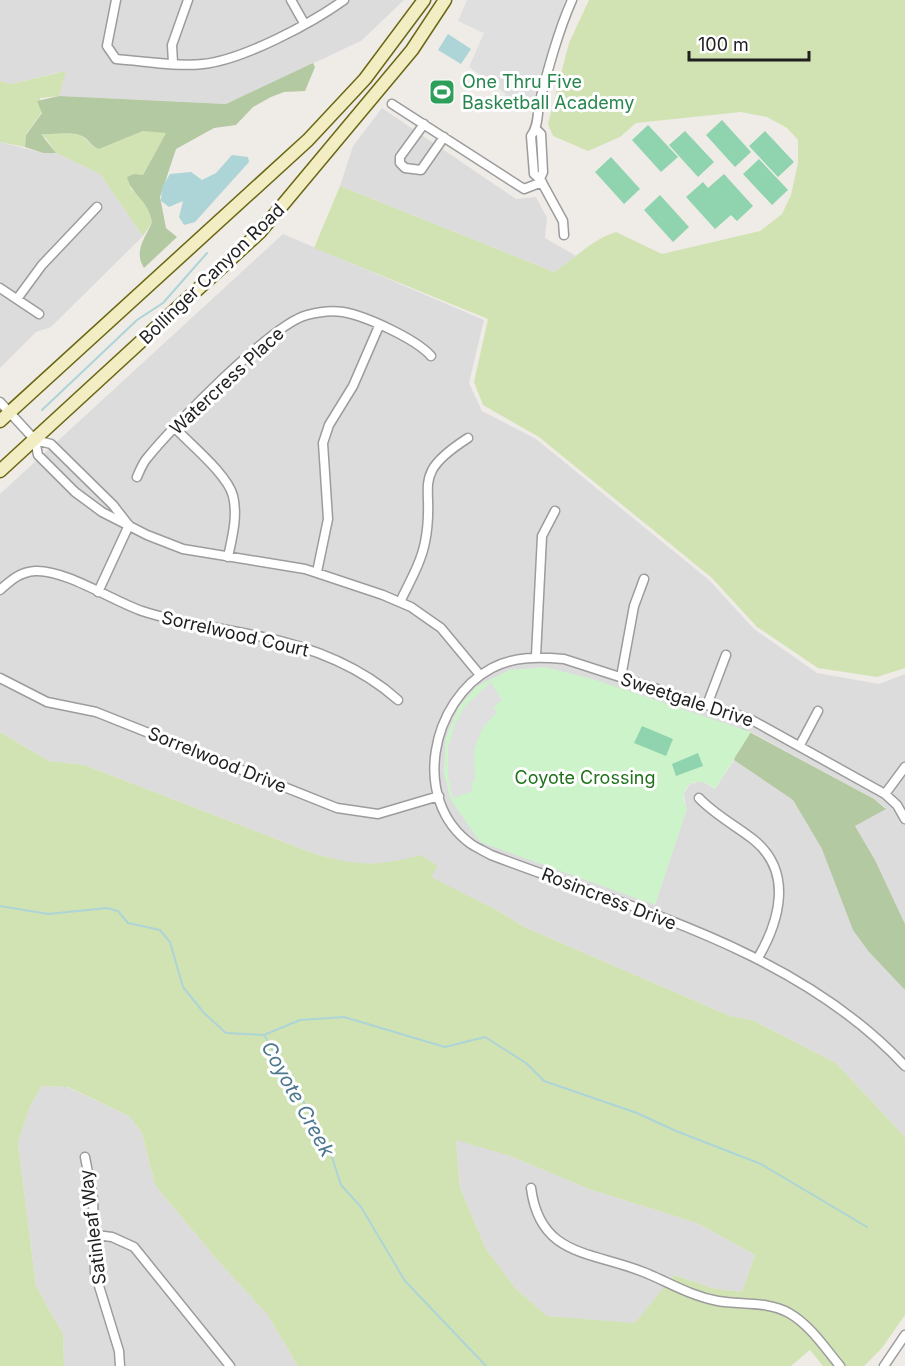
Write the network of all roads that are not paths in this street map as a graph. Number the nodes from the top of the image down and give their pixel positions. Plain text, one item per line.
1 (116, 0) edge
2 (188, 0) edge
3 (291, 0) edge
4 (344, 0) edge
5 (424, 0) edge
6 (445, 0) edge
7 (572, 0) edge
8 (303, 23) junction
9 (173, 63) junction
10 (392, 104) dead end
11 (424, 124) junction
12 (444, 137) junction
13 (541, 180) junction
14 (97, 207) dead end
15 (564, 235) dead end
16 (0, 288) edge
17 (17, 299) junction
18 (39, 314) dead end
19 (379, 326) junction
20 (431, 356) dead end
21 (0, 402) edge
22 (10, 412) junction
23 (0, 421) edge
24 (175, 428) junction
25 (468, 438) dead end
26 (35, 440) junction
27 (0, 471) edge
28 (137, 477) dead end
29 (555, 511) dead end
30 (129, 525) junction
31 (228, 557) junction
32 (316, 572) junction
33 (644, 579) dead end
34 (0, 590) edge
35 (98, 592) junction
36 (400, 602) junction
37 (726, 655) dead end
38 (536, 656) junction
39 (480, 675) junction
40 (621, 677) junction
41 (0, 678) edge
42 (398, 700) dead end
43 (707, 705) junction
44 (818, 711) dead end
45 (800, 745) junction
46 (905, 767) edge
47 (885, 794) junction
48 (439, 796) junction
49 (699, 798) dead end
50 (905, 819) edge
51 (758, 958) junction
52 (905, 1066) edge
53 (85, 1157) dead end
54 (531, 1188) dead end
55 (96, 1235) junction
56 (905, 1335) edge
57 (120, 1366) edge
58 (230, 1366) edge
59 (840, 1366) edge
60 (884, 1366) edge

1 - 9 street
2 - 9 street
3 - 8 street
4 - 8 street
5 - 22 main road, Bollinger Canyon Road
6 - 26 main road, Bollinger Canyon Road
7 - 13 street
8 - 9 street
10 - 11 street
11 - 12 street
11 - 12 street
12 - 13 street
13 - 15 street
14 - 17 street
16 - 17 street
17 - 18 street
19 - 20 street, Watercress Place
19 - 24 street, Watercress Place
19 - 32 street
21 - 22 street
22 - 23 main road, Bollinger Canyon Road
22 - 26 street
24 - 28 street, Watercress Place
24 - 31 street
25 - 36 street
26 - 27 main road, Bollinger Canyon Road
26 - 30 street
26 - 30 street
29 - 38 street
30 - 31 street
30 - 35 street
31 - 32 street
32 - 36 street
33 - 40 street
34 - 35 street
35 - 42 street, Sorrelwood Court
36 - 39 street
37 - 43 street
38 - 39 street, Sweetgale Drive
38 - 40 street, Sweetgale Drive
39 - 48 street, Rosincress Drive
40 - 43 street, Sweetgale Drive
41 - 48 street, Sorrelwood Drive
43 - 45 street, Sweetgale Drive
44 - 45 street
45 - 47 street, Sweetgale Drive
46 - 47 street
47 - 50 street, Sweetgale Drive
48 - 51 street, Rosincress Drive
49 - 51 street
51 - 52 street, Rosincress Drive
53 - 55 street, Satinleaf Way
54 - 59 street
55 - 57 street, Satinleaf Way
55 - 58 street
56 - 60 street

